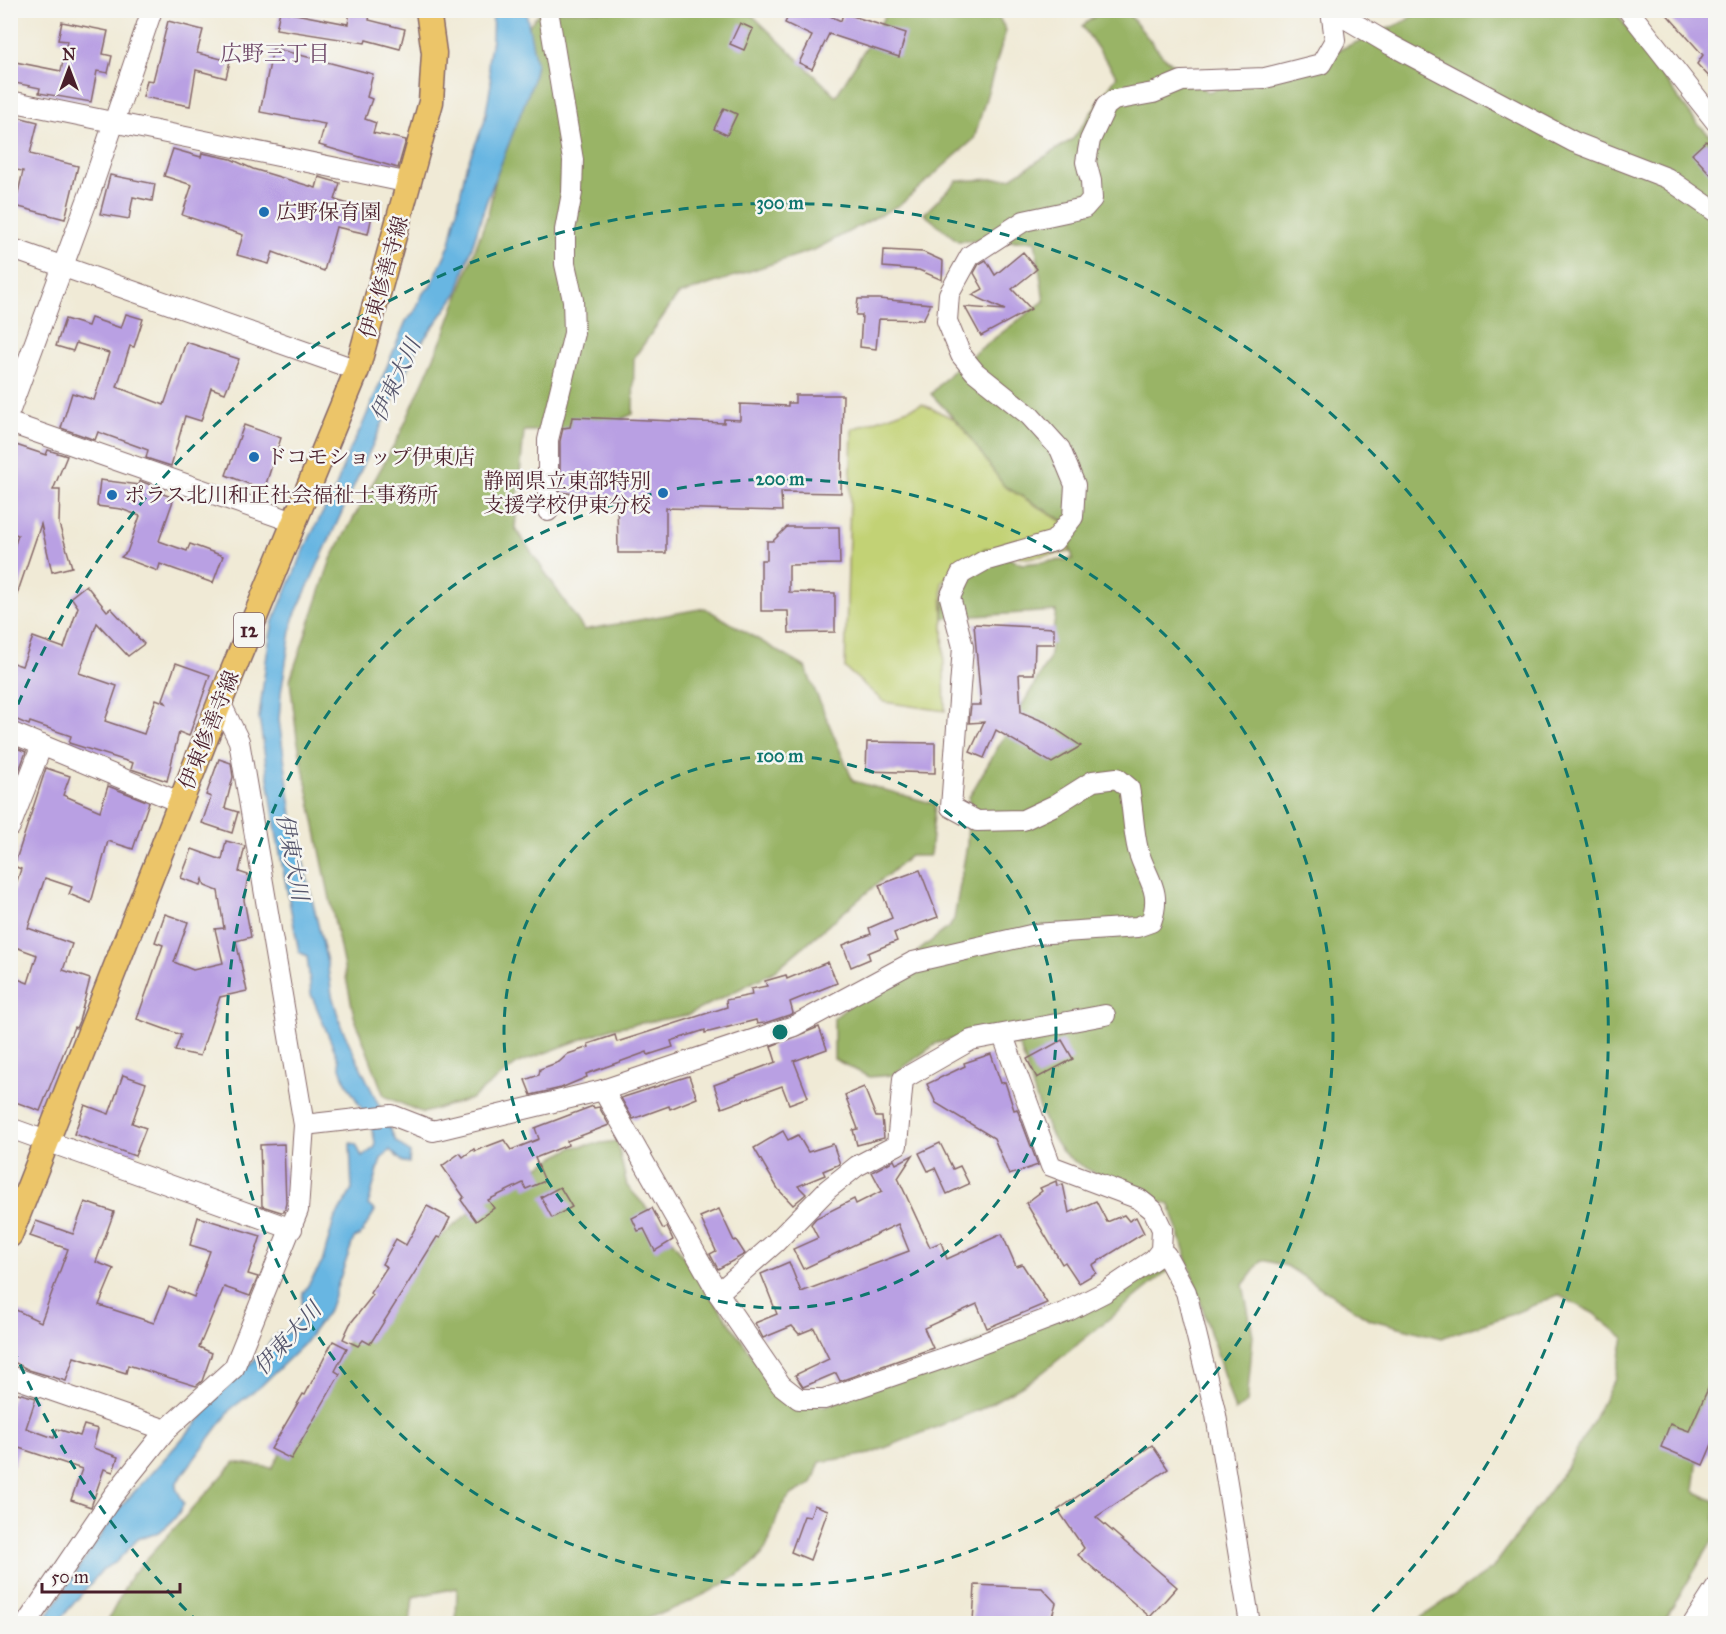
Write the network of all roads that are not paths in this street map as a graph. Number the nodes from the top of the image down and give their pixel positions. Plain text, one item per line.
1 (152, 10) edge
2 (428, 10) edge
3 (548, 10) edge
4 (1331, 10) edge
5 (1342, 10) edge
6 (1628, 10) edge
7 (10, 101) edge
8 (1716, 122) edge
9 (112, 123) junction
10 (410, 183) junction
11 (1716, 212) edge
12 (10, 248) edge
13 (64, 265) junction
14 (357, 370) junction
15 (10, 410) edge
16 (10, 423) edge
17 (548, 511) dead end
18 (294, 522) junction
19 (220, 702) junction
20 (10, 732) edge
21 (42, 745) junction
22 (179, 802) junction
23 (10, 827) edge
24 (1105, 1015) dead end
25 (1003, 1036) junction
26 (603, 1090) junction
27 (304, 1125) junction
28 (10, 1128) edge
29 (47, 1143) junction
30 (292, 1229) junction
31 (10, 1235) edge
32 (1166, 1255) dead end
33 (718, 1293) junction
34 (10, 1376) edge
35 (166, 1430) junction
36 (1716, 1588) edge
37 (26, 1623) edge
38 (1250, 1623) edge
39 (1693, 1623) edge

1 - 9 street
2 - 10 main road, 伊東修善寺線 / 12
3 - 17 street
4 - 26 street
5 - 11 street
6 - 8 street
7 - 9 street
9 - 10 street
9 - 13 street
10 - 14 main road, 伊東修善寺線 / 12
12 - 13 street
13 - 14 street
13 - 15 street
14 - 18 main road, 伊東修善寺線 / 12
16 - 18 street
18 - 19 main road, 伊東修善寺線 / 12
19 - 22 main road, 伊東修善寺線 / 12
19 - 27 street
20 - 21 street
21 - 22 street
21 - 23 street
22 - 29 main road, 伊東修善寺線 / 12
24 - 25 street
25 - 33 street
25 - 33 street
26 - 27 street
26 - 33 street
27 - 30 street
28 - 29 street
29 - 30 street
29 - 31 main road, 伊東修善寺線 / 12
30 - 35 street
32 - 38 street
34 - 35 street
35 - 37 street
36 - 39 street

